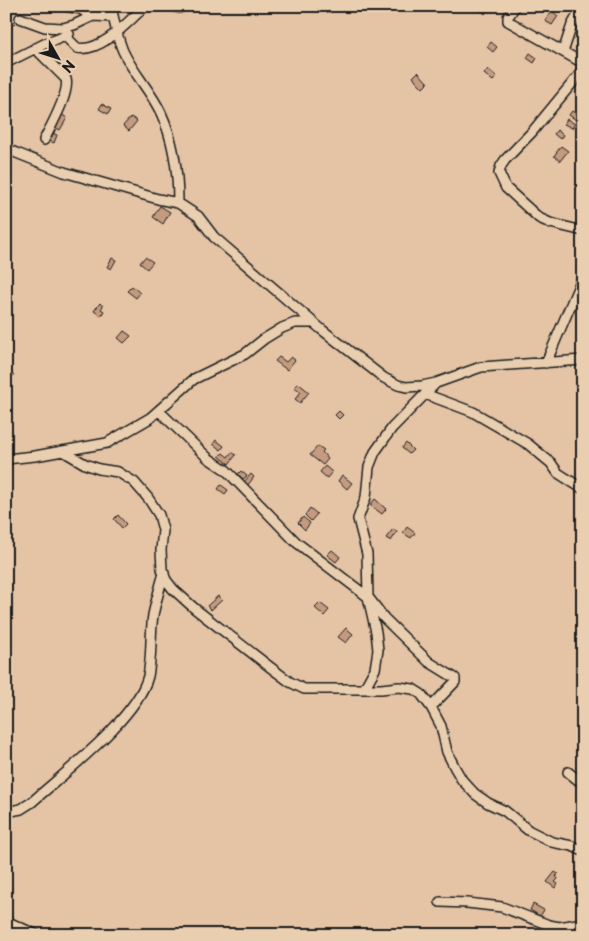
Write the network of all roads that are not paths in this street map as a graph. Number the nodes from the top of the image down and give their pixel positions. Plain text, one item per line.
1 (66, 6) edge
2 (111, 6) edge
3 (145, 6) edge
4 (170, 6) edge
5 (185, 6) edge
6 (515, 6) edge
7 (583, 6) edge
8 (90, 16) junction
9 (113, 17) junction
10 (20, 18) dead end
11 (74, 25) junction
12 (116, 31) junction
13 (65, 36) junction
14 (35, 48) junction
15 (563, 52) junction
16 (6, 63) edge
17 (583, 63) edge
18 (583, 70) edge
19 (44, 140) dead end
20 (6, 151) edge
21 (178, 203) junction
22 (583, 231) edge
23 (583, 276) edge
24 (314, 323) junction
25 (583, 360) edge
26 (546, 362) junction
27 (436, 382) junction
28 (425, 394) junction
29 (159, 411) junction
30 (63, 451) junction
31 (6, 459) edge
32 (583, 489) edge
33 (164, 574) junction
34 (368, 597) junction
35 (364, 689) junction
36 (431, 707) junction
37 (568, 772) dead end
38 (583, 784) edge
39 (6, 812) edge
40 (583, 851) edge
41 (440, 902) dead end
42 (6, 921) edge
43 (583, 923) edge
44 (38, 935) edge

1 - 8 street
2 - 9 street
3 - 12 street
4 - 5 street
6 - 15 street
7 - 15 street
8 - 9 street
8 - 11 street
9 - 12 street
10 - 11 street
11 - 13 street
12 - 13 street
12 - 21 street
13 - 14 street
14 - 16 street
14 - 19 street
15 - 17 street
18 - 22 street
20 - 21 street
21 - 24 street
23 - 26 street
24 - 27 street
24 - 29 street
25 - 26 street
26 - 27 street
27 - 28 street
28 - 32 street
28 - 34 street
29 - 30 street
29 - 34 street
30 - 31 street
30 - 33 street
33 - 35 street
33 - 39 street
34 - 35 street
34 - 36 street
35 - 36 street
36 - 40 street
37 - 38 street
41 - 43 street
42 - 44 street

